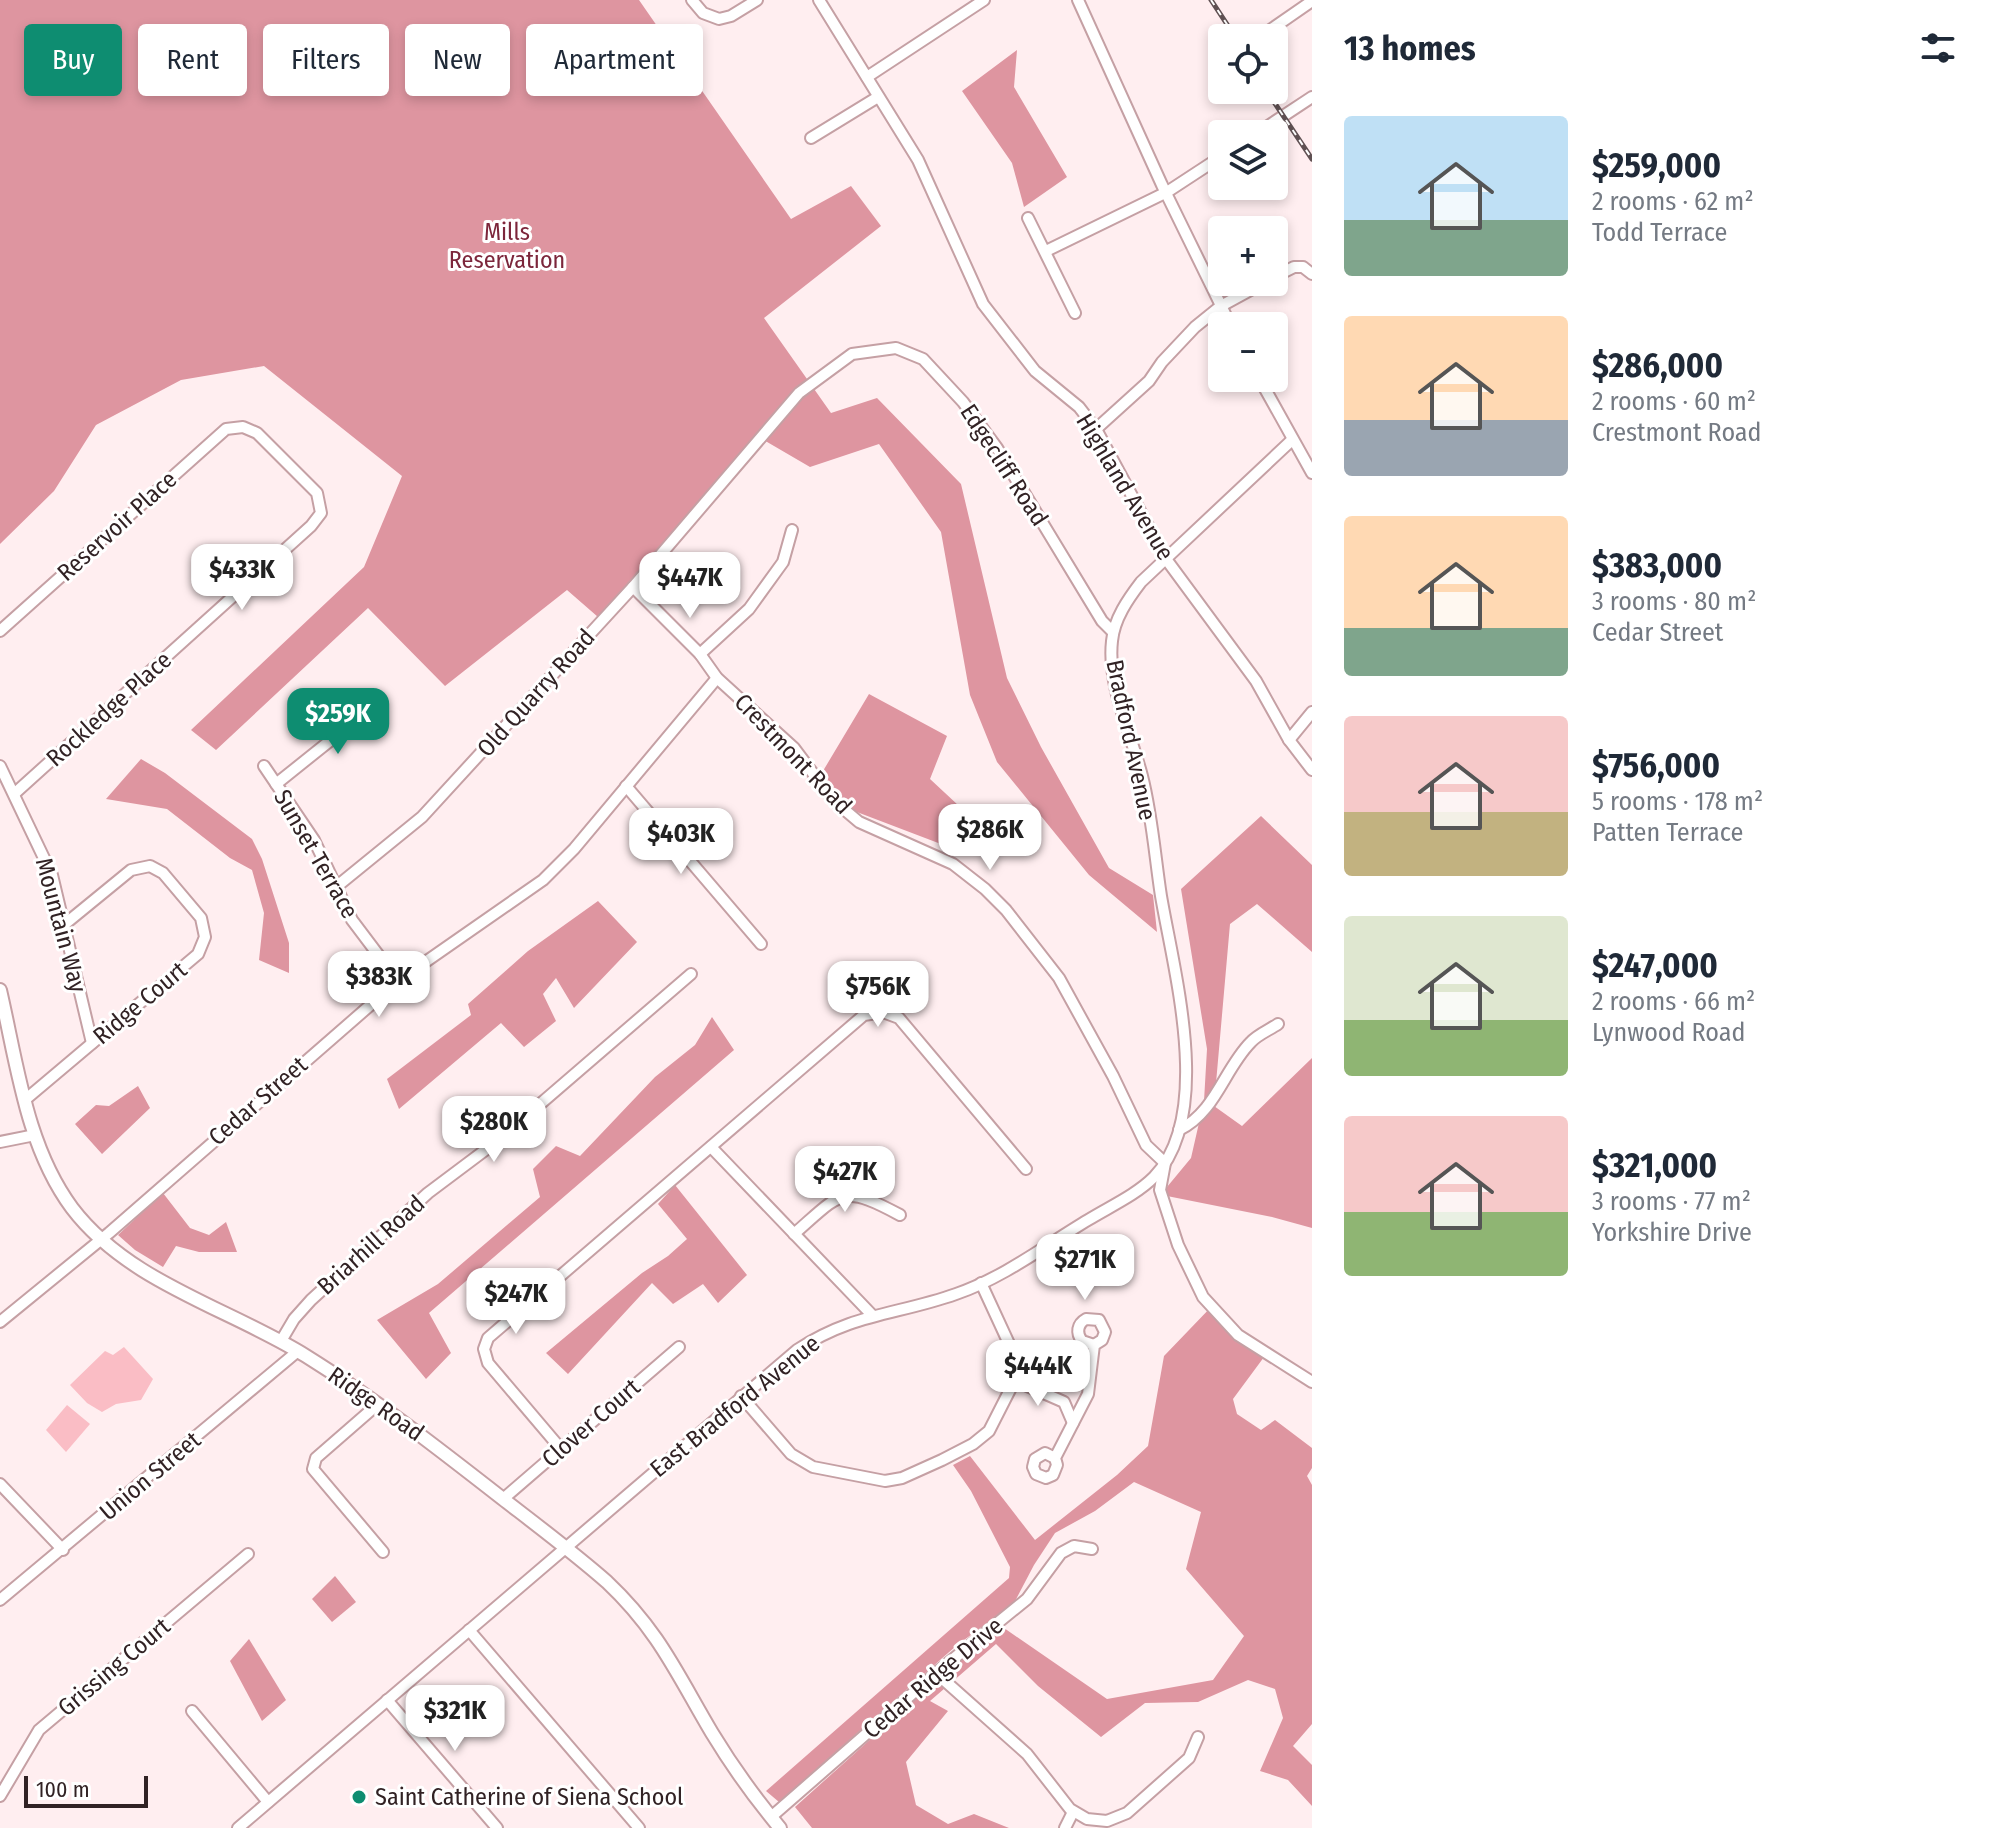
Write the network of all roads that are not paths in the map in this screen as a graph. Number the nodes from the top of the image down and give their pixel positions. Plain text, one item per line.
1 (692, 0) edge
2 (757, 0) edge
3 (819, 0) edge
4 (984, 0) edge
5 (1078, 0) edge
6 (1312, 1) edge
7 (1279, 24) edge
8 (867, 77) junction
9 (878, 97) junction
10 (1312, 97) edge
11 (1277, 120) edge
12 (811, 138) dead end
13 (1208, 165) edge
14 (1167, 192) junction
15 (1028, 218) dead end
16 (1046, 251) junction
17 (1288, 270) edge
18 (1312, 274) edge
19 (1239, 296) edge
20 (1221, 306) junction
21 (1224, 312) edge
22 (1075, 313) dead end
23 (1266, 392) edge
24 (237, 426) joint
25 (1096, 429) junction
26 (1292, 440) junction
27 (751, 447) joint
28 (1312, 473) edge
29 (792, 530) dead end
30 (1166, 559) junction
31 (633, 587) junction
32 (0, 631) edge
33 (1113, 632) junction
34 (700, 654) junction
35 (717, 678) junction
36 (366, 701) dead end
37 (1312, 712) edge
38 (1289, 740) junction
39 (0, 766) edge
40 (264, 766) dead end
41 (1312, 770) edge
42 (276, 784) junction
43 (626, 786) junction
44 (14, 794) junction
45 (336, 887) junction
46 (65, 924) junction
47 (761, 944) dead end
48 (1173, 967) joint
49 (691, 974) dead end
50 (398, 981) junction
51 (0, 990) edge
52 (1278, 1024) dead end
53 (92, 1043) junction
54 (26, 1099) junction
55 (1179, 1130) junction
56 (35, 1135) junction
57 (0, 1142) edge
58 (711, 1147) junction
59 (1165, 1163) junction
60 (1026, 1169) dead end
61 (900, 1215) dead end
62 (794, 1234) junction
63 (101, 1240) junction
64 (981, 1283) junction
65 (872, 1315) junction
66 (0, 1322) edge
67 (281, 1341) junction
68 (1094, 1345) dead end
69 (679, 1347) dead end
70 (298, 1351) junction
71 (1016, 1381) junction
72 (1312, 1382) edge
73 (1088, 1394) junction
74 (741, 1396) junction
75 (1064, 1402) junction
76 (378, 1404) junction
77 (1073, 1423) junction
78 (561, 1449) junction
79 (1055, 1458) dead end
80 (0, 1484) edge
81 (503, 1499) junction
82 (565, 1547) junction
83 (1092, 1549) dead end
84 (63, 1550) junction
85 (383, 1552) dead end
86 (248, 1554) dead end
87 (0, 1600) edge
88 (469, 1630) junction
89 (936, 1673) junction
90 (387, 1700) junction
91 (192, 1711) dead end
92 (1198, 1737) dead end
93 (0, 1796) edge
94 (268, 1802) junction
95 (1073, 1812) junction
96 (771, 1817) junction
97 (238, 1828) edge
98 (497, 1828) edge
99 (639, 1828) edge
100 (780, 1828) edge
101 (1065, 1828) edge

1 - 2 street
3 - 8 street, Highland Avenue
4 - 8 street
5 - 14 street
6 - 7 street
8 - 9 street, Highland Avenue
9 - 12 street
9 - 25 street, Highland Avenue
10 - 11 street
13 - 14 street
14 - 16 street
14 - 20 street
15 - 16 street
16 - 22 street
17 - 18 street
19 - 20 street
20 - 21 street
20 - 25 street
23 - 26 street
24 - 32 street, Reservoir Place
24 - 44 street, Rockledge Place
25 - 30 street, Highland Avenue
26 - 28 street
26 - 30 street, Bradford Avenue
27 - 31 street, Old Quarry Road
27 - 33 street, Edgecliff Road
29 - 34 street
30 - 33 street, Bradford Avenue
30 - 38 street, Highland Avenue
31 - 34 street, Crestmont Road
31 - 45 street, Old Quarry Road
33 - 48 street, Bradford Avenue
34 - 35 street, Crestmont Road
35 - 43 street, Cedar Street
35 - 59 street, Crestmont Road
36 - 42 street
37 - 38 street
38 - 41 street, Highland Avenue
39 - 44 street, Mountain Way
40 - 42 street, Sunset Terrace
42 - 45 street, Sunset Terrace
43 - 47 street
43 - 50 street, Cedar Street
44 - 46 street, Mountain Way
45 - 50 street, Sunset Terrace
46 - 53 street, Mountain Way
46 - 53 street, Ridge Court
48 - 55 street, East Bradford Avenue
49 - 67 street, Briarhill Road
50 - 63 street, Cedar Street
51 - 54 main road, Ridge Road
52 - 55 street
53 - 54 street, Ridge Court
54 - 56 main road, Ridge Road
55 - 59 street, East Bradford Avenue
56 - 57 street
56 - 63 main road, Ridge Road
58 - 60 street
58 - 62 street
58 - 78 street
59 - 64 street, East Bradford Avenue
59 - 72 street
61 - 62 street
62 - 65 street
63 - 66 street, Cedar Street
63 - 67 main road, Ridge Road
64 - 65 street, East Bradford Avenue
64 - 71 street
65 - 74 street, East Bradford Avenue
67 - 70 main road, Ridge Road
68 - 73 street
69 - 78 street, Clover Court
70 - 76 main road, Ridge Road
70 - 84 street, Union Street
71 - 74 street
71 - 75 street
73 - 75 street
73 - 77 street
74 - 82 street, East Bradford Avenue
75 - 77 street
76 - 81 main road, Ridge Road
76 - 85 street
77 - 79 street
78 - 81 street, Clover Court
80 - 84 street
81 - 82 main road, Ridge Road
82 - 88 street, East Bradford Avenue
82 - 96 main road, Ridge Road
83 - 89 street, Cedar Ridge Drive
84 - 87 street, Union Street
86 - 93 street, Grissing Court
88 - 90 street, East Bradford Avenue
88 - 99 street
89 - 95 street
89 - 96 street, Cedar Ridge Drive
90 - 94 street, East Bradford Avenue
90 - 98 street
91 - 94 street
92 - 95 street
94 - 97 street, East Bradford Avenue
95 - 101 street
96 - 100 main road, Ridge Road

